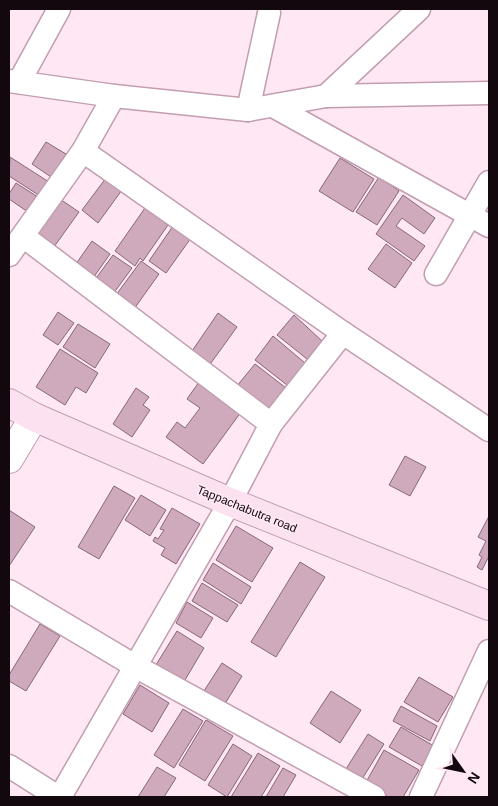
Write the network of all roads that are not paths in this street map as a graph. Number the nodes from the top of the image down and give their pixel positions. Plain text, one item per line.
1 (59, 9) edge
2 (419, 9) edge
3 (268, 10) edge
4 (14, 81) edge
5 (489, 93) edge
6 (114, 96) junction
7 (326, 96) junction
8 (273, 106) junction
9 (248, 110) junction
10 (83, 151) junction
11 (489, 182) edge
12 (470, 215) junction
13 (489, 226) edge
14 (23, 236) junction
15 (9, 255) edge
16 (436, 274) dead end
17 (343, 333) junction
18 (9, 403) edge
19 (34, 417) junction
20 (271, 424) junction
21 (489, 430) edge
22 (9, 458) edge
23 (230, 502) junction
24 (9, 591) edge
25 (489, 606) edge
26 (489, 651) edge
27 (135, 666) junction
28 (9, 766) edge
29 (59, 797) edge
30 (374, 797) edge
31 (420, 797) edge

1 - 4 street
2 - 7 street
3 - 9 street
4 - 6 street
5 - 7 street
6 - 9 street
6 - 10 street
7 - 8 street
8 - 9 street
8 - 12 street
10 - 14 street
10 - 17 street
11 - 12 street
12 - 13 street
12 - 16 street
14 - 15 street
14 - 20 street
17 - 20 street
17 - 21 street
18 - 19 main road, Tappachabutra road
19 - 22 street
19 - 23 main road, Tappachabutra road
20 - 23 street
23 - 25 main road, Tappachabutra road
23 - 27 street
24 - 27 street
26 - 31 street
27 - 29 street
27 - 30 street
28 - 29 street

